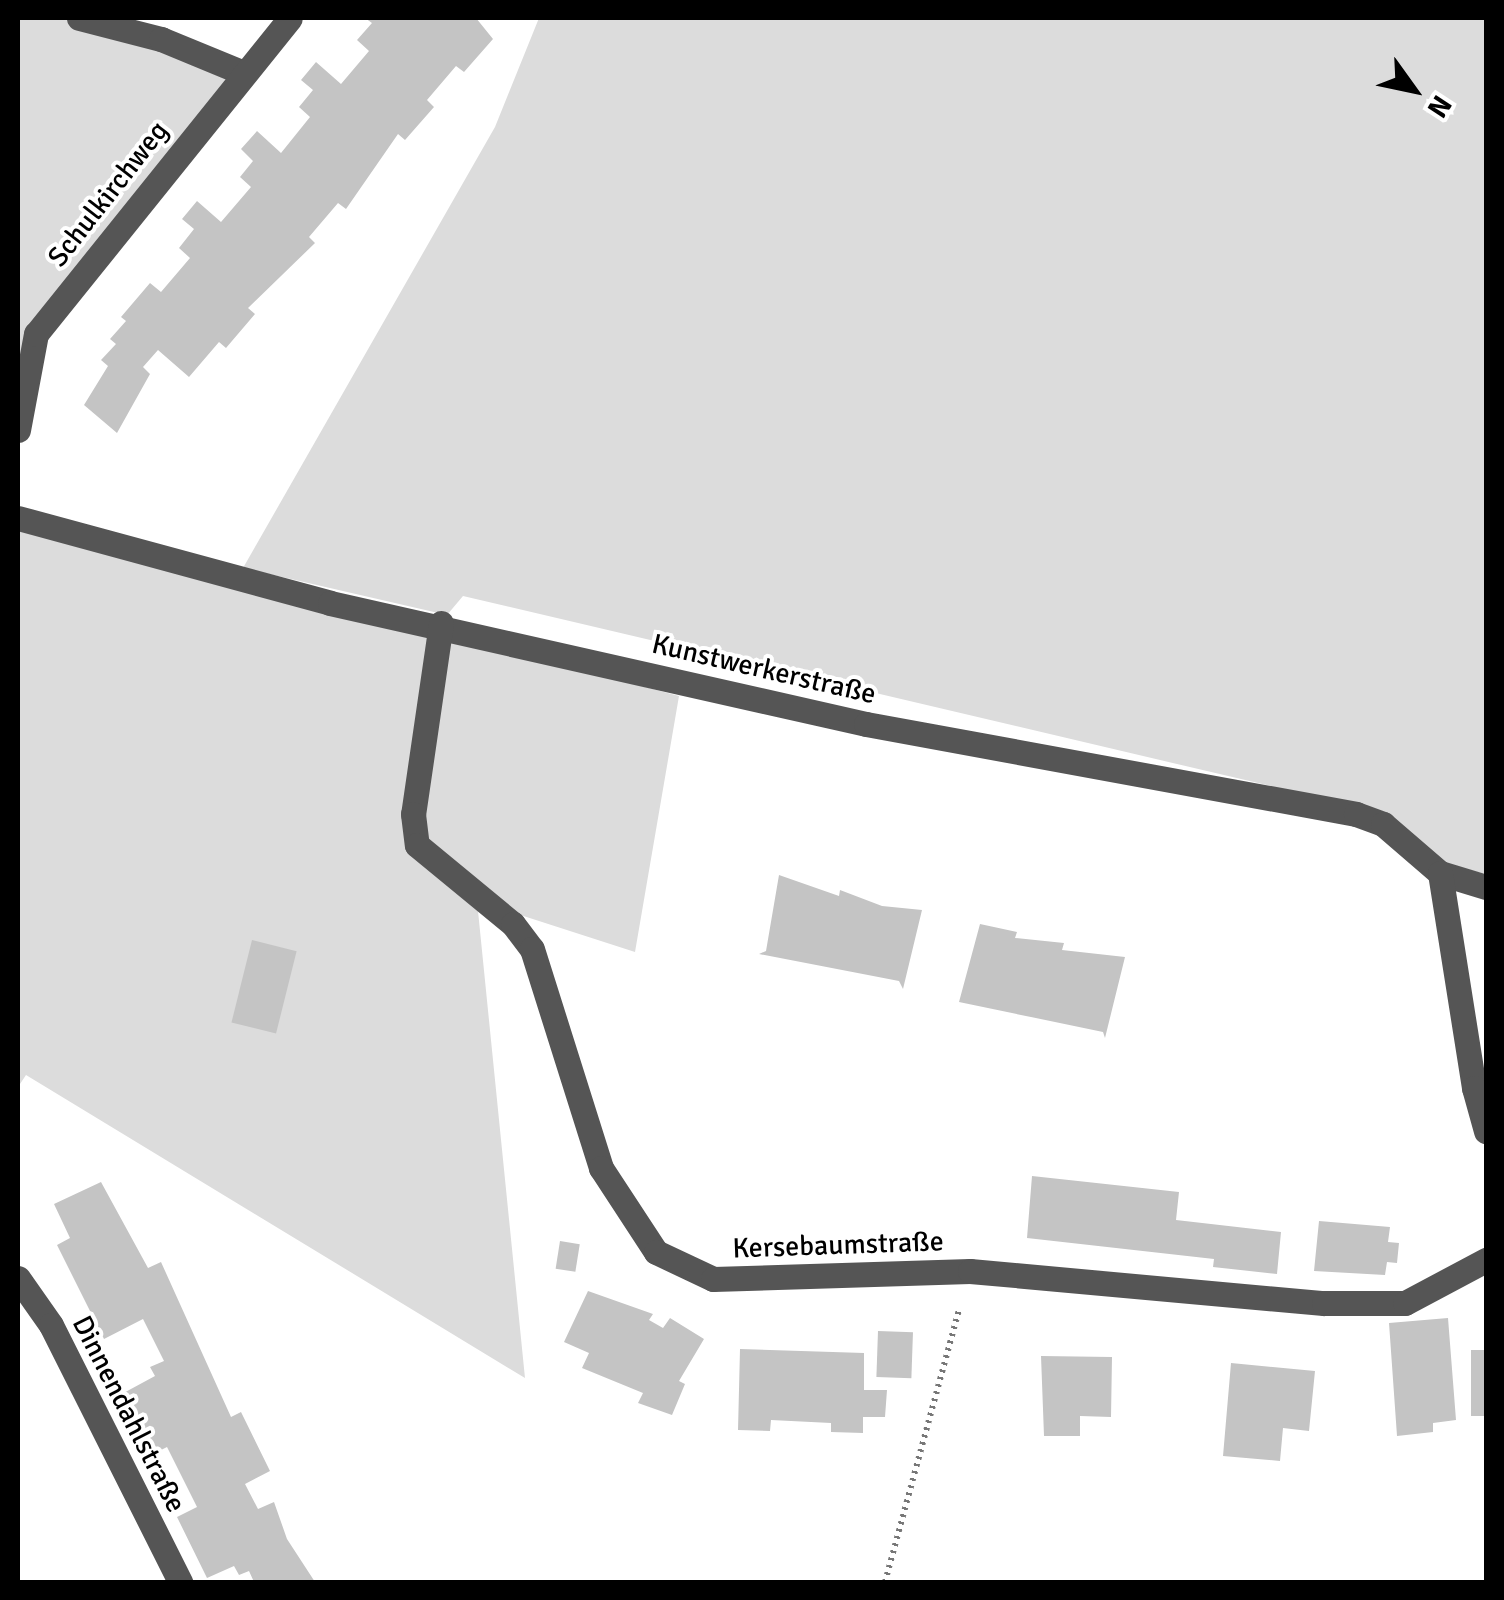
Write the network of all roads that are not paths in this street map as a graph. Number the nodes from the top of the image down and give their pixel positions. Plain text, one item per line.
1 (79, 18) edge
2 (290, 18) edge
3 (241, 72) junction
4 (18, 430) edge
5 (18, 518) edge
6 (441, 623) junction
7 (1440, 873) junction
8 (1486, 887) edge
9 (1486, 1131) edge
10 (1486, 1260) edge
11 (18, 1278) edge
12 (180, 1582) edge

1 - 3 street
2 - 3 street, Schulkirchweg
3 - 4 street, Schulkirchweg
5 - 6 street, Kunstwerkerstraße
6 - 7 street, Kunstwerkerstraße
6 - 10 street, Kersebaumstraße
7 - 8 street, Kunstwerkerstraße
7 - 9 street
11 - 12 street, Dinnendahlstraße

